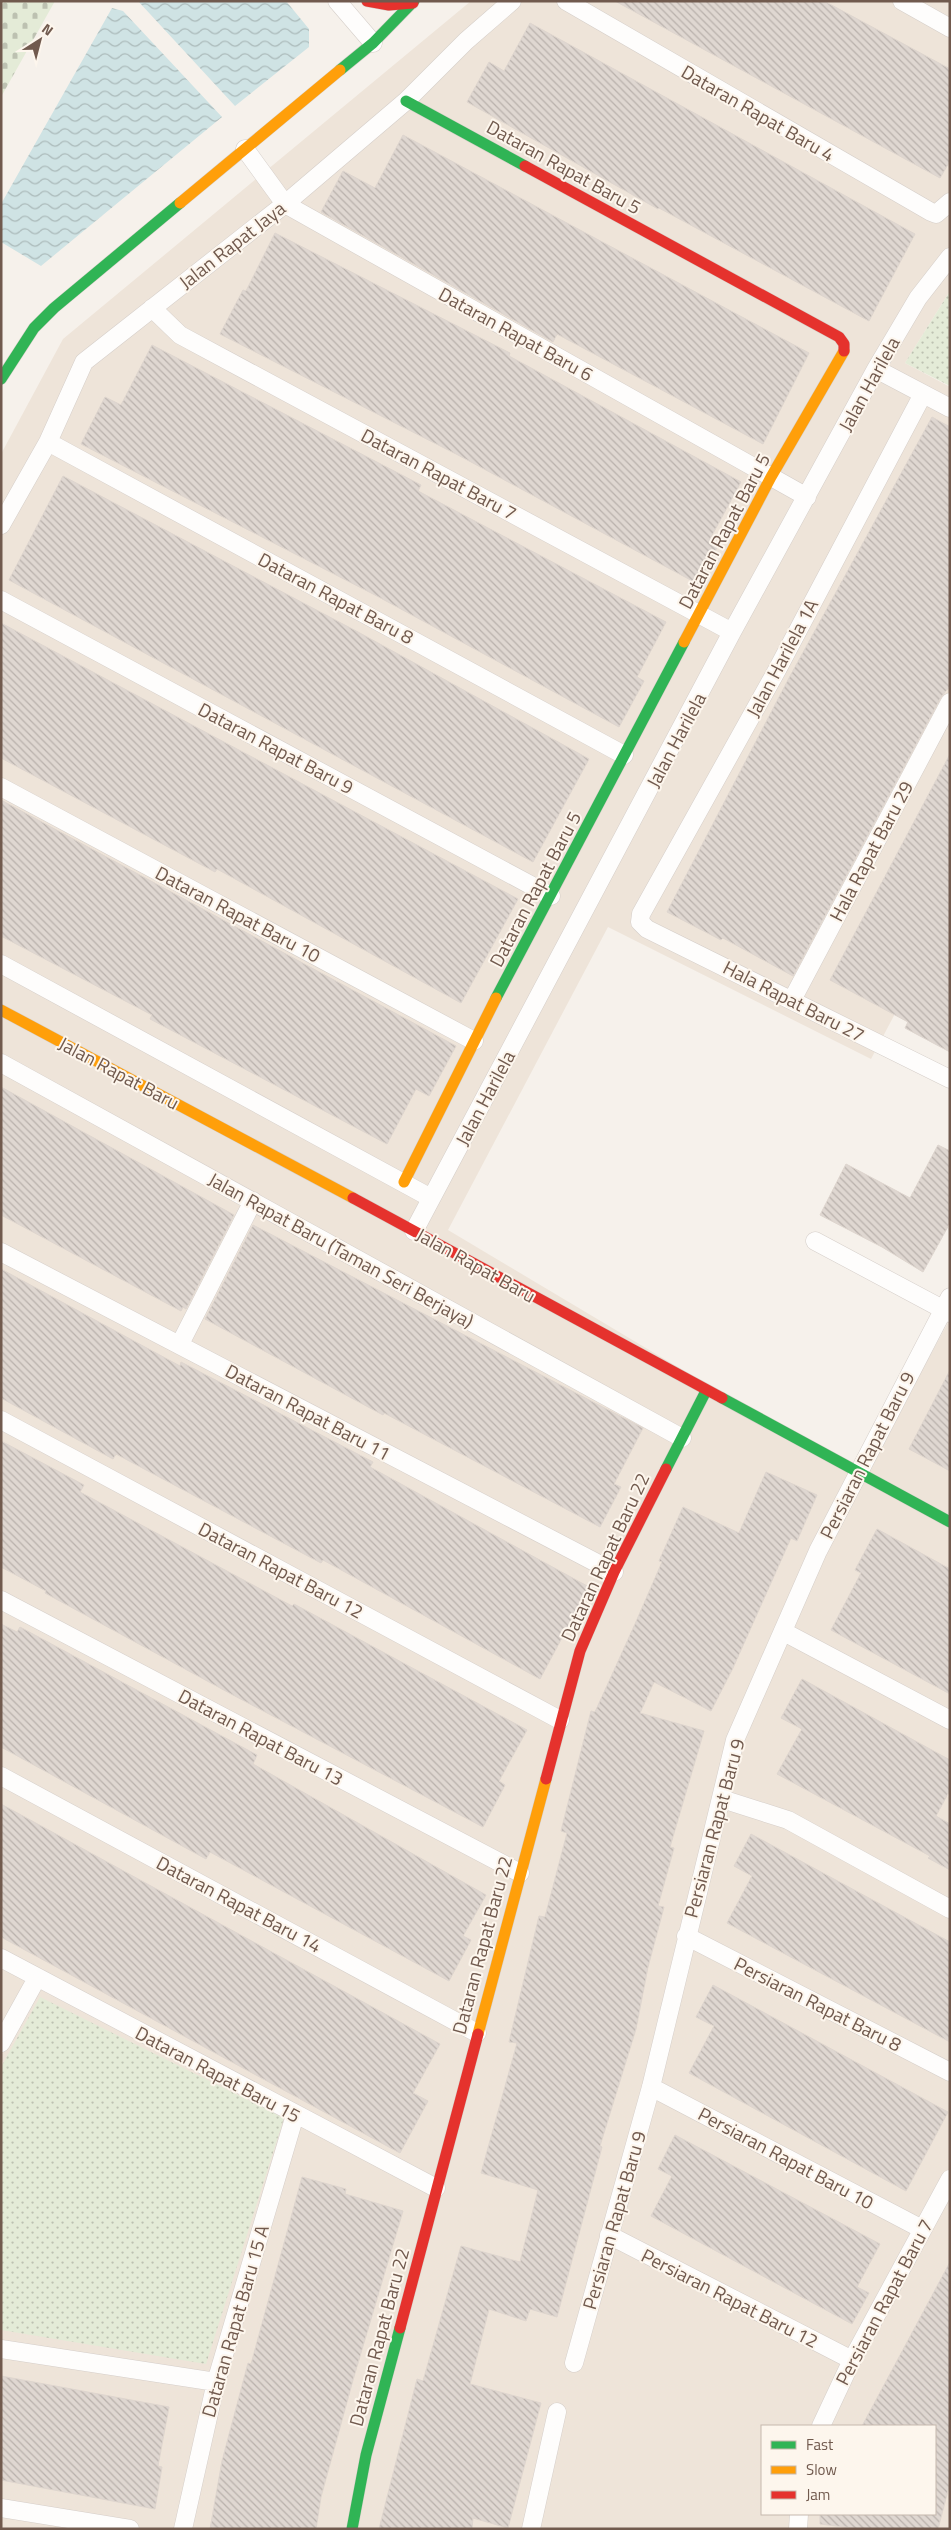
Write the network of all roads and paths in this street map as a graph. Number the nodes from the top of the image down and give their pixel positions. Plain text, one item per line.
1 (337, 1) edge
2 (367, 1) edge
3 (512, 1) edge
4 (566, 1) edge
5 (902, 1) edge
6 (413, 2) edge
7 (950, 28) edge
8 (373, 43) junction
9 (406, 101) junction
10 (245, 149) junction
11 (950, 202) edge
12 (285, 204) junction
13 (950, 257) edge
14 (152, 308) junction
15 (876, 369) junction
16 (1, 378) edge
17 (923, 394) junction
18 (950, 408) edge
19 (48, 442) junction
20 (771, 477) junction
21 (807, 497) junction
22 (1, 525) edge
23 (1, 600) edge
24 (700, 614) junction
25 (732, 632) junction
26 (950, 702) edge
27 (624, 755) junction
28 (1, 787) edge
29 (551, 896) junction
30 (640, 922) joint
31 (1, 964) edge
32 (792, 1000) junction
33 (1, 1010) edge
34 (474, 1041) junction
35 (1, 1063) edge
36 (950, 1079) edge
37 (404, 1182) junction
38 (431, 1198) junction
39 (253, 1202) junction
40 (414, 1231) junction
41 (815, 1241) dead end
42 (1, 1252) edge
43 (947, 1306) edge
44 (180, 1344) junction
45 (706, 1391) junction
46 (1, 1420) edge
47 (682, 1438) junction
48 (858, 1474) junction
49 (950, 1522) edge
50 (614, 1572) junction
51 (1, 1600) edge
52 (784, 1632) junction
53 (560, 1720) junction
54 (950, 1720) edge
55 (1, 1776) edge
56 (722, 1799) junction
57 (520, 1873) junction
58 (950, 1909) edge
59 (686, 1936) junction
60 (1, 1958) edge
61 (38, 1978) junction
62 (477, 2033) junction
63 (1, 2043) edge
64 (950, 2072) edge
65 (651, 2087) junction
66 (295, 2115) junction
67 (950, 2179) edge
68 (436, 2188) junction
69 (922, 2229) junction
70 (609, 2235) junction
71 (1, 2349) edge
72 (852, 2360) junction
73 (574, 2363) dead end
74 (216, 2382) junction
75 (556, 2412) dead end
76 (821, 2425) edge
77 (1, 2508) edge
78 (799, 2515) edge
79 (130, 2529) edge
80 (183, 2529) edge
81 (352, 2529) edge
82 (531, 2529) edge
83 (798, 2529) edge

1 - 8 street
2 - 6 street
3 - 9 street, Jalan Rapat Jaya
4 - 11 street, Dataran Rapat Baru 4
5 - 7 street
6 - 8 street
8 - 10 street
9 - 12 street, Jalan Rapat Jaya
9 - 20 street, Dataran Rapat Baru 5
10 - 12 street, Dataran Rapat Baru 6
10 - 16 street
12 - 14 street, Jalan Rapat Jaya
12 - 20 street, Dataran Rapat Baru 6
13 - 15 street, Jalan Harilela
14 - 19 street, Jalan Rapat Jaya
14 - 24 street, Dataran Rapat Baru 7
15 - 17 street
15 - 21 street, Jalan Harilela
17 - 18 street
17 - 30 street, Jalan Harilela 1A
19 - 22 street, Jalan Rapat Jaya
19 - 27 street, Dataran Rapat Baru 8
20 - 21 street, Dataran Rapat Baru 6
20 - 24 street, Dataran Rapat Baru 5
21 - 25 street, Jalan Harilela
23 - 29 street, Dataran Rapat Baru 9
24 - 25 street, Dataran Rapat Baru 7
24 - 27 street, Dataran Rapat Baru 5
25 - 38 street, Jalan Harilela
26 - 32 street, Hala Rapat Baru 29
27 - 29 street, Dataran Rapat Baru 5
28 - 34 street, Dataran Rapat Baru 10
29 - 34 street, Dataran Rapat Baru 5
30 - 32 street, Hala Rapat Baru 27
31 - 37 street, Jalan Rapat Baru
32 - 36 street, Hala Rapat Baru 27
33 - 40 street, Jalan Rapat Baru
34 - 37 street, Dataran Rapat Baru 5
35 - 39 street, Jalan Rapat Baru (Taman Seri Berjaya)
37 - 38 street, Jalan Rapat Baru
38 - 40 street, Jalan Harilela
39 - 44 street
39 - 47 street, Jalan Rapat Baru (Taman Seri Berjaya)
40 - 45 street, Jalan Rapat Baru
41 - 43 street
42 - 44 street, Dataran Rapat Baru 11
43 - 48 street, Persiaran Rapat Baru 9
44 - 50 street, Dataran Rapat Baru 11
45 - 47 street, Dataran Rapat Baru 22
45 - 48 street, Jalan Rapat Baru
46 - 53 street, Dataran Rapat Baru 12
47 - 50 street, Dataran Rapat Baru 22
48 - 49 street, Jalan Rapat Baru
48 - 52 street, Persiaran Rapat Baru 9
50 - 53 street, Dataran Rapat Baru 22
51 - 57 street, Dataran Rapat Baru 13
52 - 54 street
52 - 56 street, Persiaran Rapat Baru 9
53 - 57 street, Dataran Rapat Baru 22
55 - 62 street, Dataran Rapat Baru 14
56 - 58 street
56 - 59 street, Persiaran Rapat Baru 9
57 - 62 street, Dataran Rapat Baru 22
59 - 64 street, Persiaran Rapat Baru 8
59 - 65 street, Persiaran Rapat Baru 9
60 - 61 street, Dataran Rapat Baru 15
61 - 63 street
61 - 66 street, Dataran Rapat Baru 15
62 - 68 street, Dataran Rapat Baru 22
65 - 69 street, Persiaran Rapat Baru 10
65 - 70 street, Persiaran Rapat Baru 9
66 - 68 street, Dataran Rapat Baru 15
66 - 74 street, Dataran Rapat Baru 15 A
67 - 69 street, Persiaran Rapat Baru 7
68 - 81 street, Dataran Rapat Baru 22
69 - 72 street, Persiaran Rapat Baru 7
70 - 72 street, Persiaran Rapat Baru 12
70 - 73 street, Persiaran Rapat Baru 9
71 - 74 street
72 - 76 street, Persiaran Rapat Baru 7
74 - 80 street, Dataran Rapat Baru 15 A
75 - 82 street
77 - 79 street
78 - 83 street

